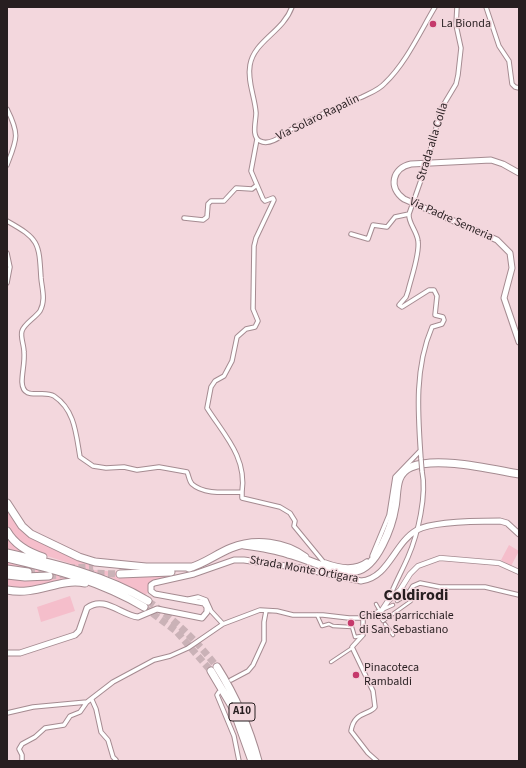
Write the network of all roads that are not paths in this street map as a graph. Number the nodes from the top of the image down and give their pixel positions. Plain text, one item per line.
1 (292, 7) edge
2 (435, 7) edge
3 (457, 7) edge
4 (486, 7) edge
5 (519, 88) edge
6 (7, 109) edge
7 (257, 139) junction
8 (427, 163) junction
9 (7, 165) edge
10 (519, 173) edge
11 (257, 184) junction
12 (413, 203) junction
13 (409, 214) junction
14 (184, 218) dead end
15 (7, 221) edge
16 (351, 234) dead end
17 (7, 253) edge
18 (7, 283) edge
19 (519, 342) edge
20 (420, 451) junction
21 (519, 474) edge
22 (242, 492) junction
23 (7, 503) edge
24 (416, 530) junction
25 (7, 531) edge
26 (519, 534) edge
27 (7, 553) edge
28 (7, 558) edge
29 (63, 566) junction
30 (93, 567) tunnel mouth
31 (192, 567) junction
32 (7, 569) edge
33 (28, 572) tunnel mouth
34 (165, 572) junction
35 (326, 572) dead end
36 (519, 572) edge
37 (120, 574) tunnel mouth
38 (7, 575) edge
39 (332, 575) junction
40 (49, 576) tunnel mouth
41 (105, 587) junction
42 (402, 588) junction
43 (7, 590) edge
44 (408, 594) junction
45 (519, 595) edge
46 (189, 599) junction
47 (388, 601) junction
48 (397, 601) dead end
49 (376, 604) dead end
50 (393, 605) dead end
51 (266, 611) junction
52 (380, 611) junction
53 (317, 615) junction
54 (364, 618) junction
55 (383, 622) junction
56 (223, 624) junction
57 (362, 634) junction
58 (393, 635) dead end
59 (352, 647) junction
60 (7, 653) edge
61 (331, 662) dead end
62 (231, 680) dead end
63 (218, 692) dead end
64 (92, 700) junction
65 (87, 702) junction
66 (7, 712) edge
67 (116, 760) dead end
68 (22, 761) edge
69 (239, 761) edge
70 (252, 761) edge
71 (258, 761) edge
72 (377, 761) edge

1 - 7 street
2 - 7 street, Via Solaro Rapalin
3 - 8 street, Strada alla Colla
4 - 5 street
6 - 9 street
7 - 11 street
8 - 10 main road, Via Padre Semeria
8 - 12 street, Strada alla Colla
8 - 12 main road, Via Padre Semeria
11 - 14 street
11 - 22 street
12 - 13 street, Strada alla Colla
12 - 19 main road, Via Padre Semeria
13 - 16 street
13 - 20 street
15 - 22 street
17 - 18 street
20 - 22 street
20 - 24 street, bridge
21 - 31 highway
23 - 31 highway
24 - 26 main road
24 - 39 main road, Strada Monte Ortigara
24 - 47 street
25 - 29 highway
27 - 29 highway
28 - 41 highway
29 - 41 highway
30 - 34 highway
31 - 34 highway
32 - 33 highway
34 - 37 highway
35 - 39 street
36 - 42 street
38 - 40 highway
39 - 46 main road, Strada Monte Ortigara
41 - 43 highway
42 - 44 street
42 - 47 street
44 - 45 street
44 - 48 street
44 - 55 street
46 - 56 street
46 - 60 main road, Strada Monte Ortigara
47 - 52 street
49 - 52 street
50 - 52 street
51 - 53 street
51 - 56 street
51 - 62 street
52 - 54 street
52 - 55 street
53 - 54 street
53 - 57 street
54 - 57 street
55 - 58 street
56 - 64 street
57 - 59 street
59 - 61 street
59 - 72 street
63 - 69 street
64 - 65 street
64 - 67 street
65 - 66 street
65 - 68 street
70 - 71 highway, A10

